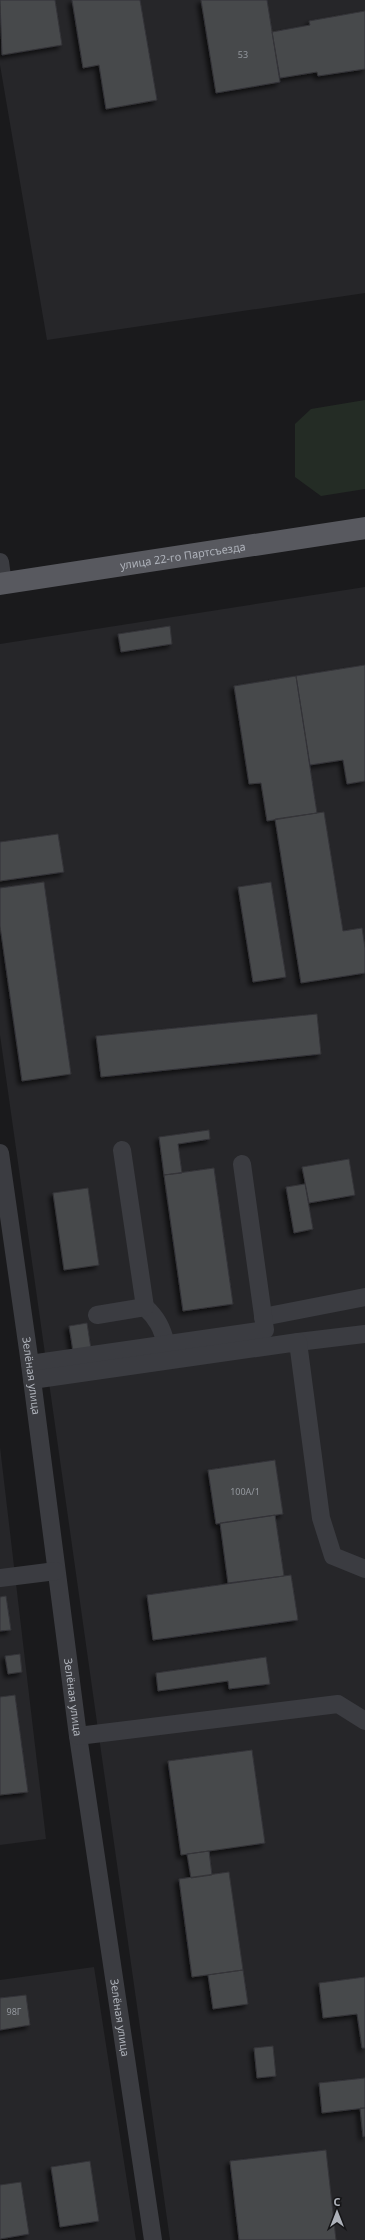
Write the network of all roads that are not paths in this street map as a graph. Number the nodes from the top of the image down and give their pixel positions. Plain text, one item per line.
1 (365, 528) edge
2 (0, 562) edge
3 (2, 584) edge
4 (122, 1150) dead end
5 (0, 1153) edge
6 (242, 1164) dead end
7 (365, 1297) edge
8 (145, 1306) junction
9 (98, 1315) dead end
10 (263, 1317) junction
11 (365, 1334) edge
12 (298, 1342) junction
13 (166, 1344) junction
14 (31, 1372) junction
15 (365, 1570) edge
16 (56, 1571) junction
17 (0, 1578) edge
18 (365, 1721) edge
19 (78, 1736) junction
20 (153, 2240) edge

1 - 3 main road, улица 22-го Партсъезда
2 - 3 street
4 - 8 street
5 - 14 street, Зелёная улица
6 - 10 street
7 - 10 street
8 - 9 street
8 - 13 street
10 - 13 street
11 - 12 street
12 - 14 street
12 - 15 street
13 - 14 street
14 - 16 street, Зелёная улица
16 - 17 street
16 - 19 street, Зелёная улица
18 - 19 street
19 - 20 street, Зелёная улица

